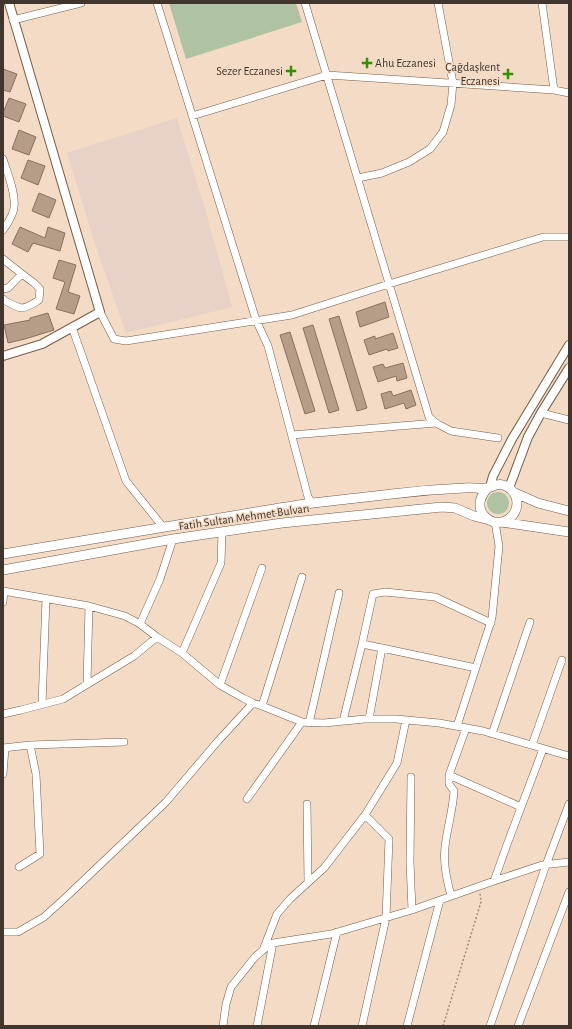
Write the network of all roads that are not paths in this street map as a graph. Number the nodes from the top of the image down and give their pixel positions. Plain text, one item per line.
1 (9, 3) edge
2 (81, 3) edge
3 (157, 3) edge
4 (305, 3) edge
5 (438, 3) edge
6 (542, 3) edge
7 (13, 20) junction
8 (327, 75) junction
9 (453, 83) junction
10 (554, 90) junction
11 (569, 93) edge
12 (192, 116) junction
13 (3, 159) edge
14 (358, 178) junction
15 (3, 230) edge
16 (569, 237) edge
17 (3, 259) edge
18 (22, 274) junction
19 (389, 284) junction
20 (3, 289) edge
21 (3, 299) edge
22 (100, 312) junction
23 (256, 320) junction
24 (72, 327) junction
25 (569, 345) edge
26 (3, 356) edge
27 (569, 368) edge
28 (541, 413) junction
29 (569, 420) edge
30 (436, 423) junction
31 (292, 435) junction
32 (498, 438) dead end
33 (488, 488) junction
34 (511, 490) junction
35 (312, 503) junction
36 (569, 511) edge
37 (495, 521) junction
38 (163, 528) junction
39 (222, 532) junction
40 (569, 532) edge
41 (173, 539) junction
42 (3, 554) edge
43 (262, 568) dead end
44 (3, 570) edge
45 (302, 577) dead end
46 (3, 591) edge
47 (339, 593) dead end
48 (46, 599) junction
49 (3, 602) edge
50 (89, 606) junction
51 (530, 622) dead end
52 (491, 623) junction
53 (140, 624) junction
54 (157, 637) junction
55 (362, 644) junction
56 (382, 648) junction
57 (182, 653) junction
58 (562, 660) dead end
59 (476, 668) junction
60 (87, 684) junction
61 (220, 685) junction
62 (253, 703) junction
63 (42, 704) junction
64 (262, 706) junction
65 (3, 714) edge
66 (369, 719) junction
67 (406, 720) junction
68 (343, 721) junction
69 (306, 723) junction
70 (457, 726) junction
71 (466, 728) junction
72 (492, 734) junction
73 (124, 742) dead end
74 (30, 744) junction
75 (532, 745) junction
76 (4, 748) edge
77 (544, 749) junction
78 (569, 756) edge
79 (3, 774) edge
80 (449, 775) junction
81 (411, 777) dead end
82 (246, 799) dead end
83 (307, 804) dead end
84 (569, 804) edge
85 (521, 807) junction
86 (365, 815) junction
87 (569, 862) edge
88 (546, 865) junction
89 (19, 867) dead end
90 (494, 881) junction
91 (308, 882) junction
92 (569, 892) edge
93 (451, 896) junction
94 (440, 900) junction
95 (412, 910) junction
96 (386, 918) junction
97 (3, 932) edge
98 (337, 932) junction
99 (273, 943) junction
100 (263, 950) junction
101 (223, 1026) edge
102 (257, 1026) edge
103 (314, 1026) edge
104 (362, 1026) edge
105 (407, 1026) edge
106 (490, 1026) edge
107 (518, 1026) edge

1 - 7 street
2 - 7 street
3 - 12 street
4 - 8 street
5 - 9 street
6 - 10 street
7 - 22 street
8 - 9 street
8 - 12 street
8 - 14 street
9 - 10 street
9 - 14 street
10 - 11 street
12 - 23 street
13 - 15 street
14 - 19 street
16 - 19 street
17 - 18 street
18 - 20 street
18 - 21 street
19 - 23 street
19 - 30 street
22 - 23 street
22 - 24 street
23 - 31 street
24 - 26 street
24 - 38 street
25 - 33 street
27 - 28 street
28 - 29 street
28 - 34 street
30 - 31 street
30 - 32 street
31 - 35 street
33 - 34 main road
33 - 35 main road, Fatih Sultan Mehmet Bulvarı
33 - 37 main road
34 - 36 main road
34 - 37 main road
35 - 38 main road, Fatih Sultan Mehmet Bulvarı
37 - 39 main road, Fatih Sultan Mehmet Bulvarı
37 - 40 main road, Fatih Sultan Mehmet Bulvarı
37 - 52 street
38 - 42 main road, Fatih Sultan Mehmet Bulvarı
39 - 41 main road, Fatih Sultan Mehmet Bulvarı
39 - 57 street
41 - 44 main road, Fatih Sultan Mehmet Bulvarı
41 - 53 street
43 - 61 street
45 - 64 street
46 - 48 street
46 - 49 street
47 - 69 street
48 - 50 street
48 - 63 street
50 - 53 street
50 - 60 street
51 - 72 street
52 - 55 street
52 - 59 street
53 - 54 street
54 - 57 street
54 - 60 street
55 - 56 street
55 - 68 street
56 - 59 street
56 - 66 street
57 - 61 street
58 - 75 street
59 - 70 street
60 - 63 street
61 - 62 street
62 - 64 street
62 - 97 street
63 - 65 street
64 - 69 street
66 - 67 street
66 - 68 street
67 - 70 street
67 - 86 street
68 - 69 street
69 - 82 street
70 - 71 street
71 - 72 street
71 - 80 street
72 - 75 street
73 - 74 street
74 - 76 street
74 - 89 street
75 - 77 street
76 - 79 street
77 - 78 street
77 - 85 street
80 - 85 street
80 - 93 street
81 - 95 street
83 - 91 street
84 - 88 street
85 - 90 street
86 - 91 street
86 - 96 street
87 - 88 street
88 - 90 street
88 - 106 street
90 - 93 street
91 - 100 street
92 - 107 street
93 - 94 street
94 - 95 street
94 - 105 street
95 - 96 street
96 - 98 street
96 - 104 street
98 - 99 street
98 - 103 street
99 - 100 street
99 - 102 street
100 - 101 street

